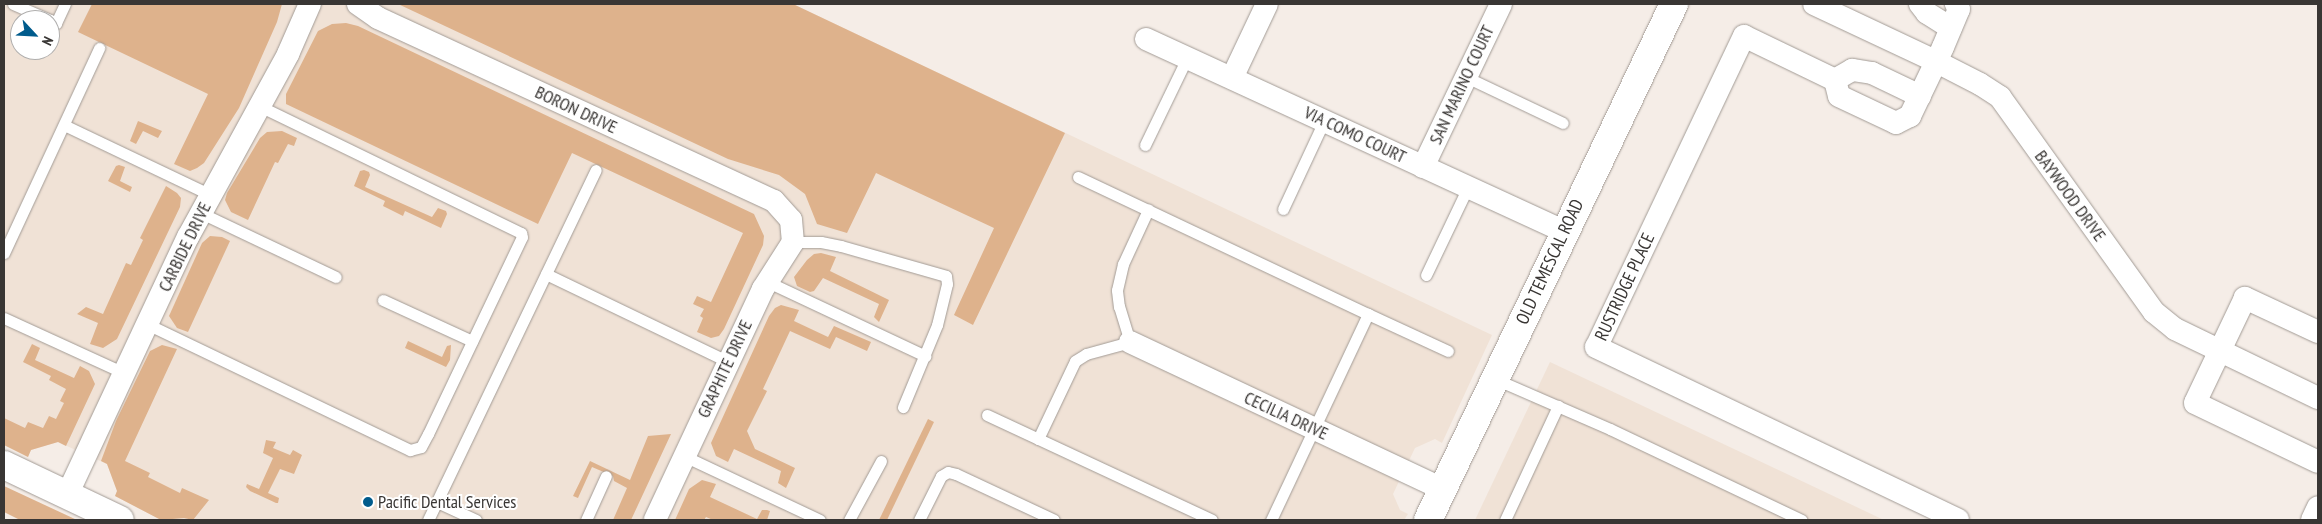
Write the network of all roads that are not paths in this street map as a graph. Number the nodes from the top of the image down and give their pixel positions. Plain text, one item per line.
1 (13, 4) edge
2 (310, 4) edge
3 (358, 4) edge
4 (1267, 4) edge
5 (1501, 4) edge
6 (1674, 4) edge
7 (1814, 4) edge
8 (1920, 4) edge
9 (1956, 4) edge
10 (27, 10) edge
11 (1951, 28) junction
12 (1146, 39) dead end
13 (99, 48) dead end
14 (1187, 58) junction
15 (1936, 62) junction
16 (1466, 77) junction
17 (1232, 78) junction
18 (1835, 80) junction
19 (1920, 96) junction
20 (259, 106) junction
21 (1324, 121) junction
22 (1563, 122) dead end
23 (64, 125) junction
24 (1145, 145) dead end
25 (1423, 167) junction
26 (596, 170) dead end
27 (1078, 177) dead end
28 (1468, 187) junction
29 (206, 204) junction
30 (1283, 209) dead end
31 (1148, 210) junction
32 (1564, 232) junction
33 (793, 242) junction
34 (4, 252) edge
35 (546, 274) junction
36 (1426, 275) dead end
37 (336, 276) dead end
38 (768, 282) junction
39 (383, 300) dead end
40 (1368, 314) junction
41 (4, 318) edge
42 (147, 324) junction
43 (2318, 332) edge
44 (472, 341) junction
45 (1130, 342) junction
46 (1448, 351) dead end
47 (2220, 352) junction
48 (925, 356) junction
49 (729, 362) junction
50 (124, 373) junction
51 (1495, 379) junction
52 (2318, 398) edge
53 (1558, 406) junction
54 (903, 407) dead end
55 (987, 415) dead end
56 (1314, 429) junction
57 (1038, 439) junction
58 (684, 456) junction
59 (881, 461) dead end
60 (2318, 462) edge
61 (4, 465) edge
62 (606, 476) dead end
63 (1443, 489) junction
64 (67, 495) junction
65 (437, 502) junction
66 (2318, 507) edge
67 (120, 520) edge
68 (428, 520) edge
69 (476, 520) edge
70 (586, 520) edge
71 (655, 520) edge
72 (820, 520) edge
73 (849, 520) edge
74 (919, 520) edge
75 (1054, 520) edge
76 (1212, 520) edge
77 (1271, 520) edge
78 (1428, 520) edge
79 (1505, 520) edge
80 (1802, 520) edge
81 (1958, 520) edge
82 (2312, 520) edge

1 - 10 lane
2 - 20 street, CARBIDE DRIVE
3 - 33 street, BORON DRIVE
4 - 17 street
5 - 16 street, SAN MARINO COURT
6 - 32 street, OLD TEMESCAL ROAD
7 - 15 street, BAYWOOD DRIVE
8 - 11 street
9 - 11 street
11 - 15 street
12 - 14 street, VIA COMO COURT
13 - 23 lane
14 - 17 street, VIA COMO COURT
14 - 24 lane
15 - 19 street
15 - 47 street, BAYWOOD DRIVE
16 - 22 lane
16 - 25 street, SAN MARINO COURT
17 - 21 street, VIA COMO COURT
18 - 19 street
18 - 19 street
18 - 81 street, RUSTRIDGE PLACE
20 - 29 street, CARBIDE DRIVE
20 - 44 lane
21 - 25 street, VIA COMO COURT
21 - 30 lane
23 - 29 lane
23 - 34 lane
25 - 28 street, VIA COMO COURT
26 - 35 lane
27 - 31 lane
28 - 32 street, VIA COMO COURT
28 - 36 lane
29 - 37 lane
29 - 42 street, CARBIDE DRIVE
31 - 40 lane
31 - 45 lane
32 - 51 street, OLD TEMESCAL ROAD
33 - 38 street, GRAPHITE DRIVE
33 - 48 lane
35 - 49 lane
35 - 65 lane
38 - 48 lane
38 - 49 street, GRAPHITE DRIVE
39 - 44 lane
40 - 46 lane
40 - 56 lane
41 - 50 lane
42 - 44 lane
42 - 50 street, CARBIDE DRIVE
43 - 47 street
45 - 56 street, CECILIA DRIVE
45 - 57 lane
47 - 52 street, BAYWOOD DRIVE
47 - 60 street
48 - 54 lane
49 - 58 street, GRAPHITE DRIVE
50 - 64 street, CARBIDE DRIVE
51 - 53 lane
51 - 63 street, OLD TEMESCAL ROAD
53 - 79 lane
53 - 80 lane
55 - 57 lane
56 - 63 street, CECILIA DRIVE
56 - 77 lane
57 - 76 lane
58 - 71 street, GRAPHITE DRIVE
58 - 72 lane
59 - 73 lane
61 - 64 street
62 - 70 lane
63 - 78 street, OLD TEMESCAL ROAD
64 - 67 street
65 - 68 lane
65 - 69 lane
66 - 82 street
74 - 75 lane

